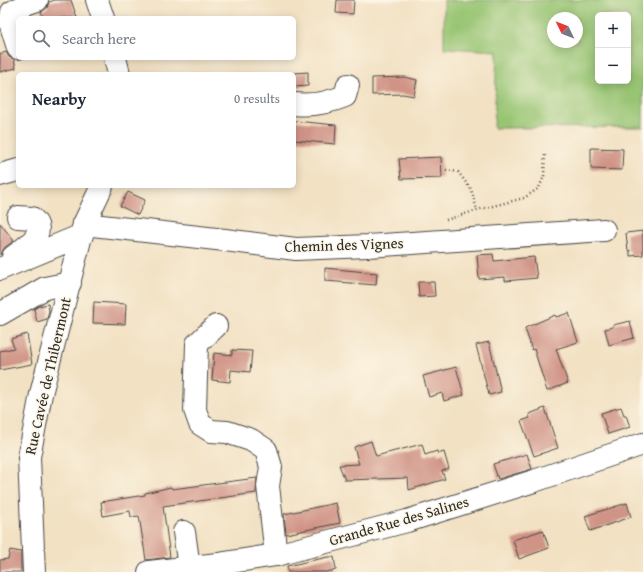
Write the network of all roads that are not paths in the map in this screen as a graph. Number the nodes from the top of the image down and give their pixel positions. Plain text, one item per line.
1 (37, 0) edge
2 (97, 0) edge
3 (102, 16) edge
4 (16, 42) edge
5 (116, 60) edge
6 (118, 72) edge
7 (348, 86) dead end
8 (296, 104) edge
9 (16, 171) edge
10 (0, 175) edge
11 (101, 188) edge
12 (18, 218) dead end
13 (83, 230) junction
14 (604, 230) dead end
15 (0, 268) edge
16 (70, 283) junction
17 (0, 314) edge
18 (216, 326) dead end
19 (643, 444) edge
20 (184, 532) dead end
21 (276, 555) junction
22 (189, 567) junction
23 (220, 568) edge
24 (34, 572) edge
25 (150, 572) edge

1 - 4 street
2 - 3 street
5 - 6 street
7 - 8 street
9 - 10 street
11 - 13 street, Rue Cavée de Thibermont
12 - 15 street
13 - 14 street, Chemin des Vignes
13 - 15 street
13 - 16 street, Rue Cavée de Thibermont
16 - 17 street
16 - 24 street, Rue Cavée de Thibermont
18 - 21 street
19 - 21 street, Grande Rue des Salines
20 - 22 street
21 - 23 street, Grande Rue des Salines
22 - 23 street, Grande Rue des Salines
22 - 25 street, Grande Rue des Salines

